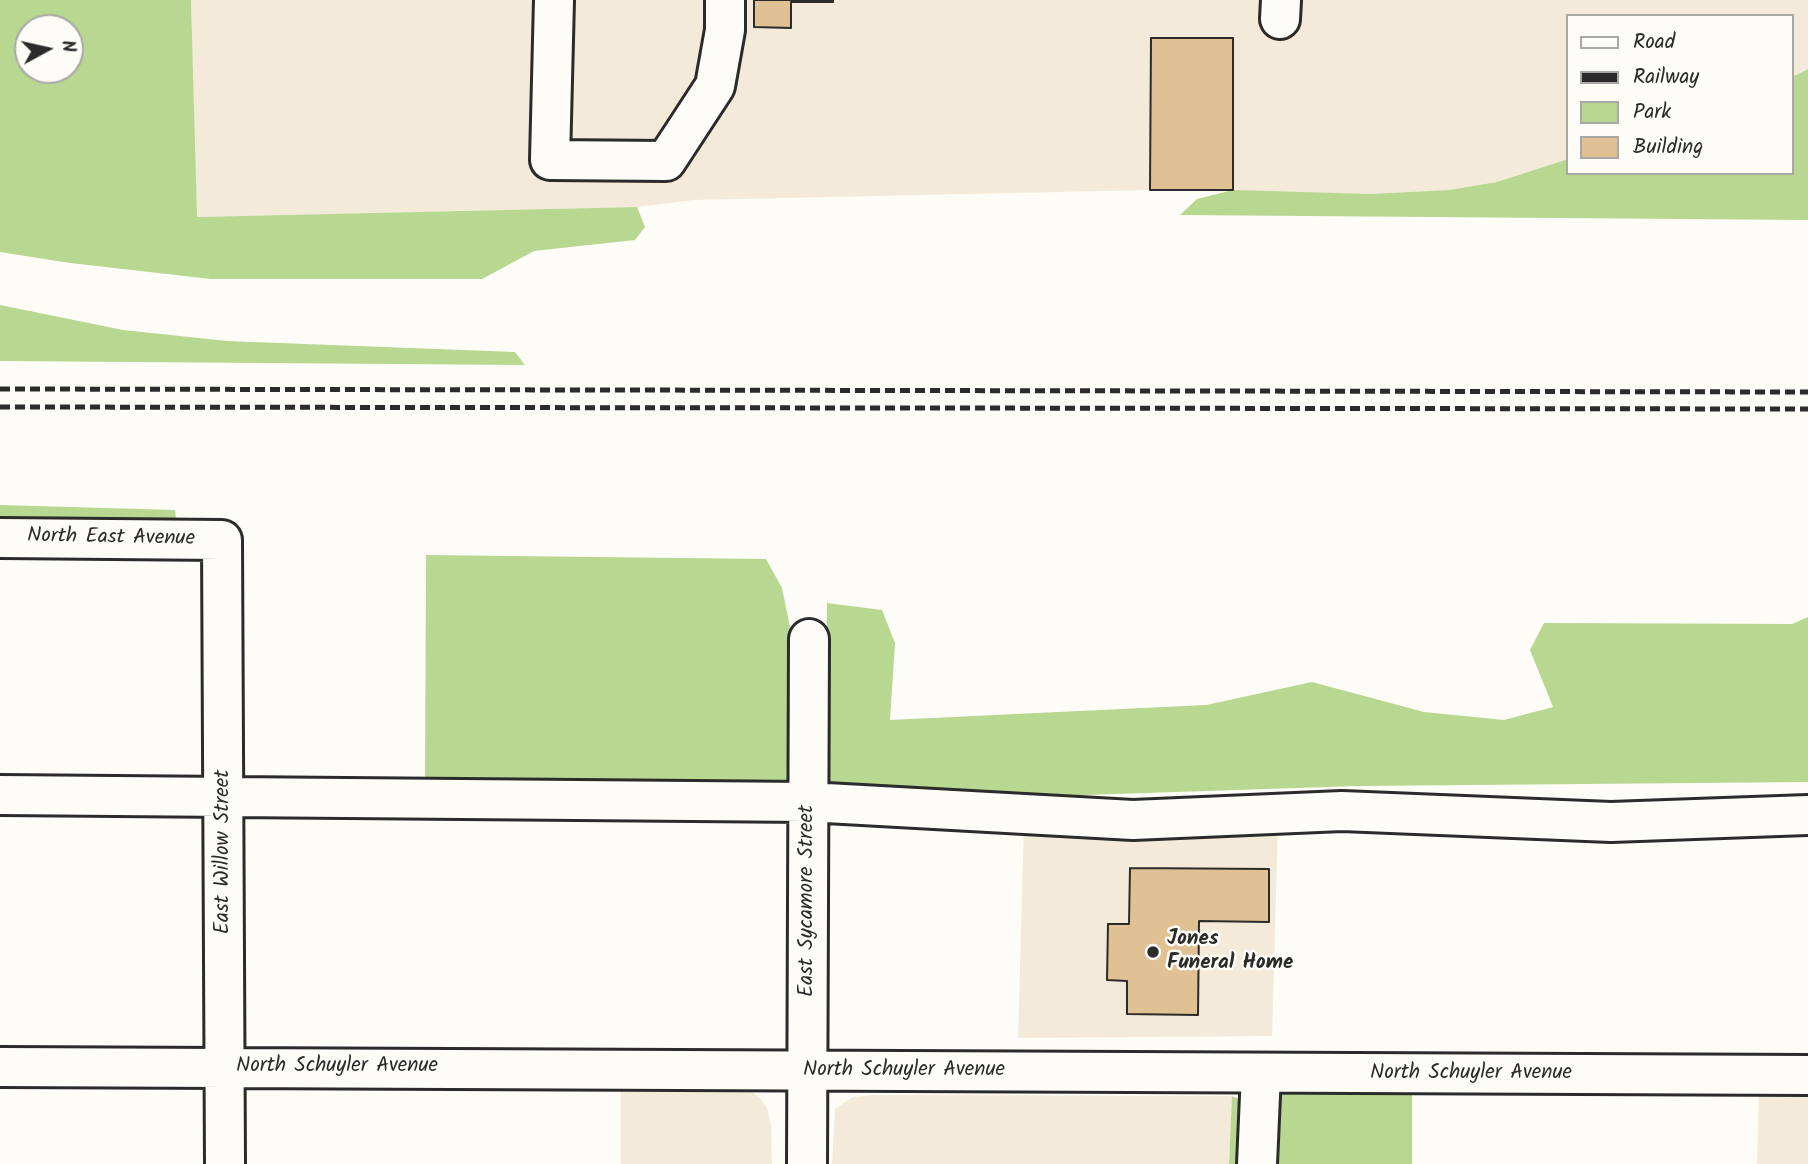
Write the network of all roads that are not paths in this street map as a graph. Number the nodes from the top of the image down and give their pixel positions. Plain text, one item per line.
1 (554, 0) edge
2 (725, 0) edge
3 (0, 538) edge
4 (222, 540) joint
5 (809, 639) dead end
6 (0, 795) edge
7 (223, 797) junction
8 (808, 802) junction
9 (1808, 816) edge
10 (0, 1067) edge
11 (225, 1067) junction
12 (807, 1070) junction
13 (1261, 1073) junction
14 (1808, 1075) edge
15 (225, 1164) edge
16 (807, 1164) edge
17 (1257, 1164) edge

1 - 2 street
3 - 4 street, North East Avenue
4 - 7 street, East Willow Street
5 - 8 street, East Sycamore Street
6 - 7 street
7 - 8 street
7 - 11 street, East Willow Street
8 - 9 street
8 - 12 street, East Sycamore Street
10 - 11 street, North Schuyler Avenue
11 - 12 street, North Schuyler Avenue
11 - 15 street, East Willow Street
12 - 13 street, North Schuyler Avenue
12 - 16 street, East Sycamore Street
13 - 14 street, North Schuyler Avenue
13 - 17 street

